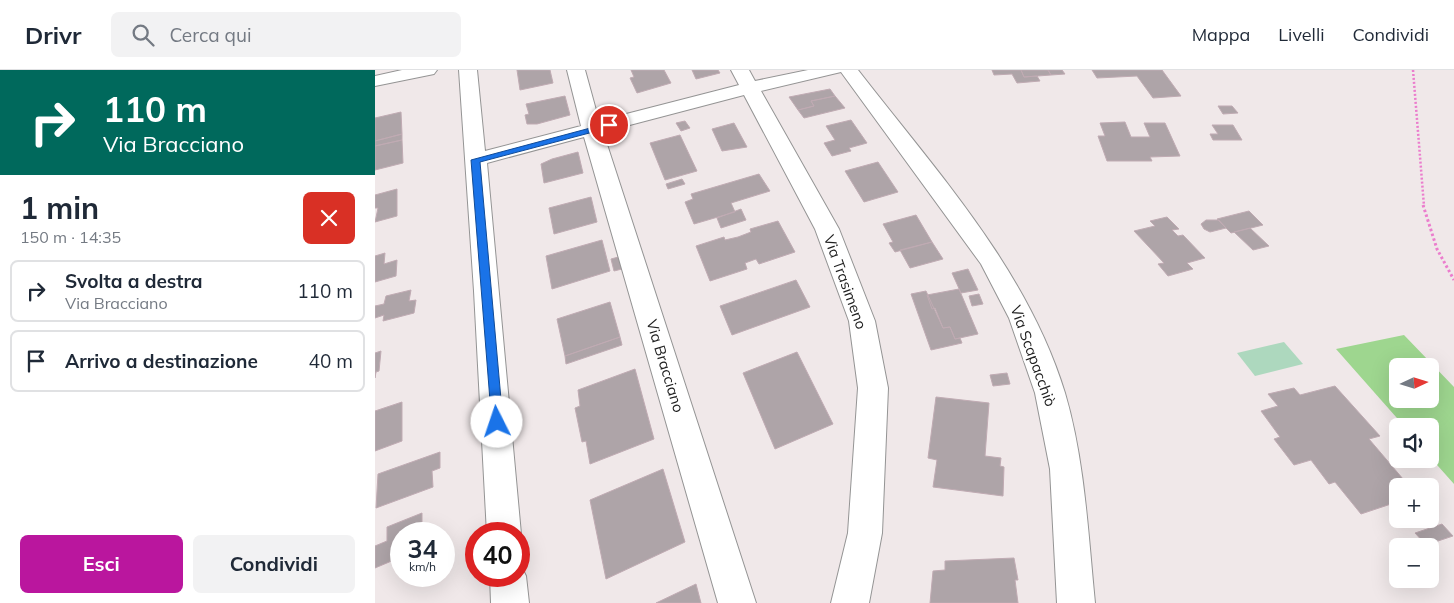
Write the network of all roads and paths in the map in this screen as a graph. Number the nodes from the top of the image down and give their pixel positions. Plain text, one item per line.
1 (428, 70) edge
2 (468, 70) edge
3 (576, 70) edge
4 (834, 70) edge
5 (849, 70) edge
6 (1413, 70) edge
7 (744, 79) edge
8 (375, 81) edge
9 (592, 130) junction
10 (475, 160) junction
11 (1454, 280) edge
12 (504, 522) edge
13 (509, 587) edge
14 (510, 603) edge
15 (737, 603) edge
16 (850, 603) edge
17 (1076, 603) edge

1 - 8 street
2 - 10 street
3 - 9 street, Via Bracciano
4 - 7 street
5 - 17 street, Via Scapacchiò
6 - 11 path
7 - 9 street
7 - 16 street, Via Trasimeno
9 - 10 street
9 - 15 street, Via Bracciano
10 - 12 street
13 - 14 street

